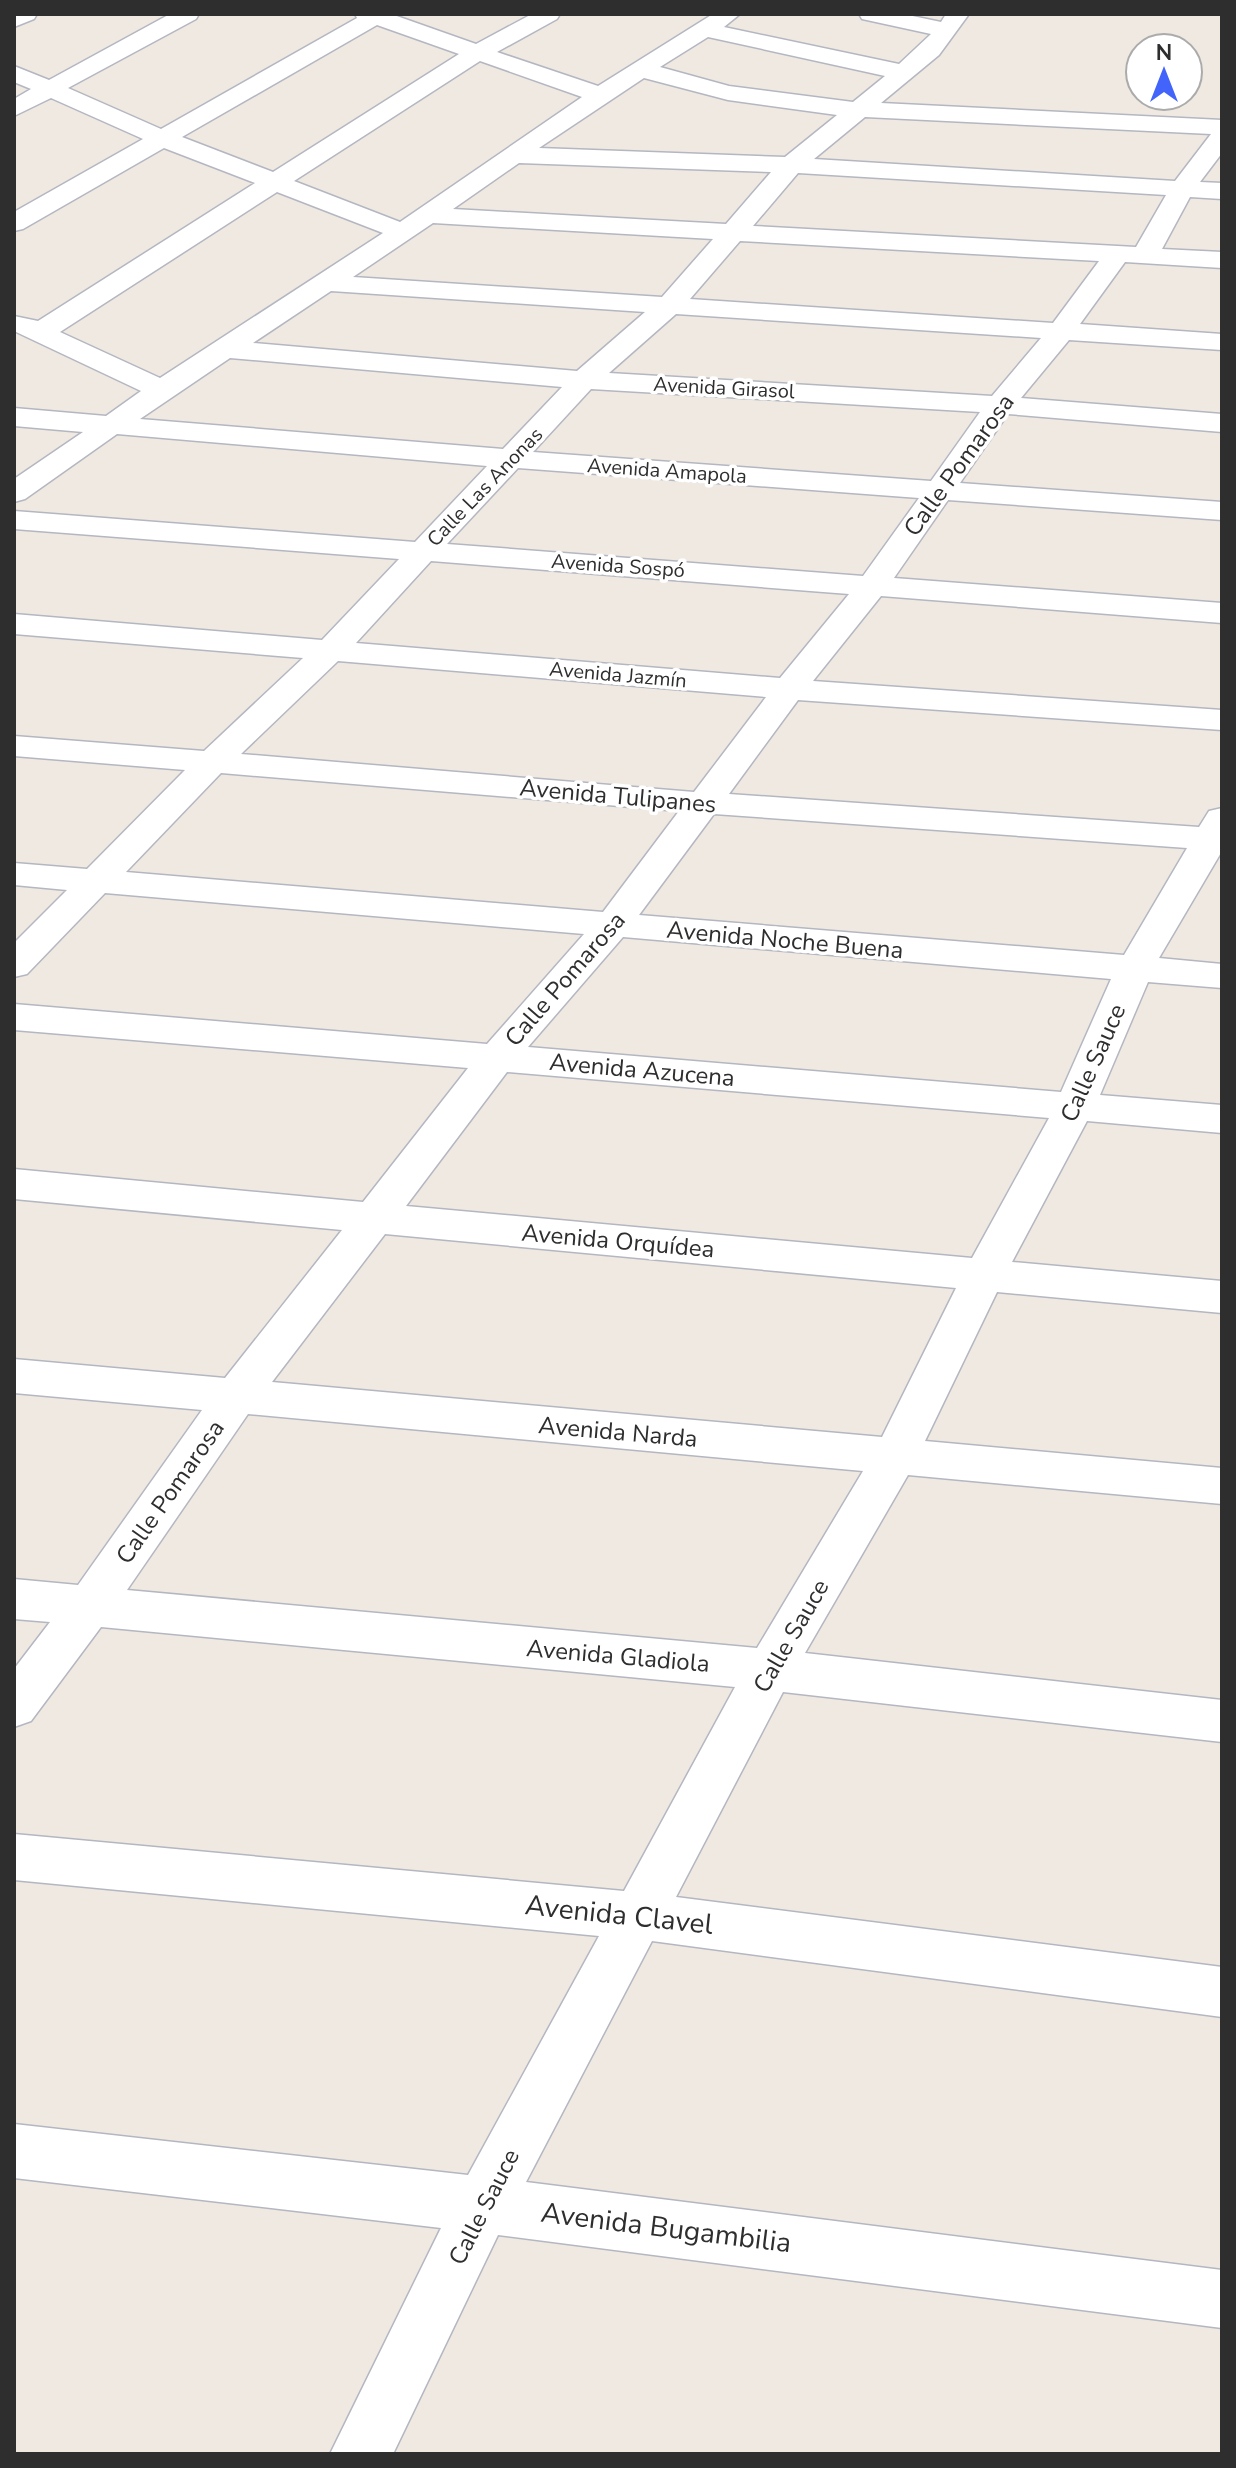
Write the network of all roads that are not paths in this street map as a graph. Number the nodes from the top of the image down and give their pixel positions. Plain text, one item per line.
1 (26, 14) edge
2 (188, 14) edge
3 (549, 14) edge
4 (729, 14) edge
5 (870, 14) edge
6 (373, 15) edge
7 (14, 20) edge
8 (953, 22) edge
9 (706, 30) junction
10 (475, 54) junction
11 (643, 70) junction
12 (901, 72) junction
13 (14, 73) edge
14 (50, 89) junction
15 (600, 95) junction
16 (859, 108) junction
17 (14, 109) edge
18 (1222, 127) edge
19 (1222, 136) edge
20 (161, 138) junction
21 (512, 155) junction
22 (791, 165) junction
23 (275, 181) junction
24 (1182, 189) junction
25 (1222, 191) edge
26 (425, 215) junction
27 (14, 223) edge
28 (403, 232) junction
29 (729, 233) junction
30 (1131, 254) junction
31 (1222, 260) edge
32 (326, 283) junction
33 (669, 306) junction
34 (14, 320) edge
35 (39, 333) junction
36 (1060, 333) junction
37 (1222, 342) edge
38 (226, 349) junction
39 (584, 380) junction
40 (162, 390) junction
41 (1000, 405) junction
42 (14, 417) edge
43 (1222, 423) edge
44 (112, 426) junction
45 (513, 459) junction
46 (940, 491) junction
47 (14, 493) edge
48 (1222, 511) edge
49 (14, 520) edge
50 (423, 552) junction
51 (873, 585) junction
52 (1222, 613) edge
53 (14, 624) edge
54 (330, 651) junction
55 (789, 689) junction
56 (1222, 720) edge
57 (14, 746) edge
58 (212, 763) junction
59 (705, 803) junction
60 (1219, 833) edge
61 (14, 874) edge
62 (94, 881) junction
63 (612, 926) junction
64 (14, 965) edge
65 (1135, 968) junction
66 (1222, 976) edge
67 (14, 1017) edge
68 (497, 1058) junction
69 (1074, 1108) junction
70 (1222, 1119) edge
71 (14, 1184) edge
72 (372, 1218) junction
73 (984, 1275) junction
74 (1222, 1297) edge
75 (14, 1376) edge
76 (236, 1397) junction
77 (895, 1457) junction
78 (1222, 1486) edge
79 (14, 1599) edge
80 (89, 1607) junction
81 (770, 1670) junction
82 (14, 1706) edge
83 (1222, 1721) edge
84 (14, 1857) edge
85 (641, 1916) junction
86 (1222, 1992) edge
87 (14, 2151) edge
88 (483, 2205) junction
89 (1222, 2299) edge
90 (361, 2454) edge

1 - 7 street
2 - 14 street
3 - 10 street
4 - 9 street
5 - 8 street
6 - 10 street
6 - 20 street
8 - 12 street, Calle Las Anonas
9 - 11 street
9 - 12 street
10 - 15 street
10 - 23 street
11 - 15 street
11 - 16 street
12 - 16 street, Calle Las Anonas
13 - 14 street
14 - 17 street
14 - 20 street
15 - 21 street
16 - 18 street
16 - 22 street, Calle Las Anonas
19 - 24 street, Calle Pomarosa
20 - 23 street
20 - 27 street
21 - 22 street
21 - 26 street
22 - 24 street
22 - 29 street, Calle Las Anonas
23 - 28 street
23 - 35 street
24 - 25 street
24 - 30 street, Calle Pomarosa
26 - 28 street
26 - 29 street
28 - 32 street
29 - 30 street
29 - 33 street, Calle Las Anonas
30 - 31 street
30 - 36 street, Calle Pomarosa
32 - 33 street
32 - 38 street
33 - 36 street
33 - 39 street, Calle Las Anonas
34 - 35 street
35 - 40 street
36 - 37 street
36 - 41 street, Calle Pomarosa
38 - 39 street, Avenida Girasol
38 - 40 street
39 - 41 street, Avenida Girasol
39 - 45 street, Calle Las Anonas
40 - 44 street
41 - 43 street, Avenida Girasol
41 - 46 street, Calle Pomarosa
42 - 44 street, Avenida Amapola
44 - 45 street, Avenida Amapola
44 - 47 street
45 - 46 street, Avenida Amapola
45 - 50 street, Calle Las Anonas
46 - 48 street, Avenida Amapola
46 - 51 street, Calle Pomarosa
49 - 50 street, Avenida Sospó
50 - 51 street, Avenida Sospó
50 - 54 street, Calle Las Anonas
51 - 52 street, Avenida Sospó
51 - 55 street, Calle Pomarosa
53 - 54 street, Avenida Jazmín
54 - 55 street, Avenida Jazmín
54 - 58 street, Calle Las Anonas
55 - 56 street, Avenida Jazmín
55 - 59 street, Calle Pomarosa
57 - 58 street, Avenida Tulipanes
58 - 59 street, Avenida Tulipanes
58 - 62 street, Calle Las Anonas
59 - 60 street, Avenida Tulipanes
59 - 63 street, Calle Pomarosa
60 - 65 street, Calle Sauce
61 - 62 street, Avenida Noche Buena
62 - 63 street, Avenida Noche Buena
62 - 64 street, Calle Las Anonas
63 - 65 street, Avenida Noche Buena
63 - 68 street, Calle Pomarosa
65 - 66 street, Avenida Noche Buena
65 - 69 street, Calle Sauce
67 - 68 street, Avenida Azucena
68 - 69 street, Avenida Azucena
68 - 72 street, Calle Pomarosa
69 - 70 street, Avenida Azucena
69 - 73 street, Calle Sauce
71 - 72 street, Avenida Orquídea
72 - 73 street, Avenida Orquídea
72 - 76 street, Calle Pomarosa
73 - 74 street, Avenida Orquídea
73 - 77 street, Calle Sauce
75 - 76 street, Avenida Narda
76 - 77 street, Avenida Narda
76 - 80 street, Calle Pomarosa
77 - 78 street, Avenida Narda
77 - 81 street, Calle Sauce
79 - 80 street, Avenida Gladiola
80 - 81 street, Avenida Gladiola
80 - 82 street, Calle Pomarosa
81 - 83 street, Avenida Gladiola
81 - 85 street, Calle Sauce
84 - 85 street, Avenida Clavel
85 - 86 street, Avenida Clavel
85 - 88 street, Calle Sauce
87 - 88 street, Avenida Bugambilia
88 - 89 street, Avenida Bugambilia
88 - 90 street, Calle Sauce

